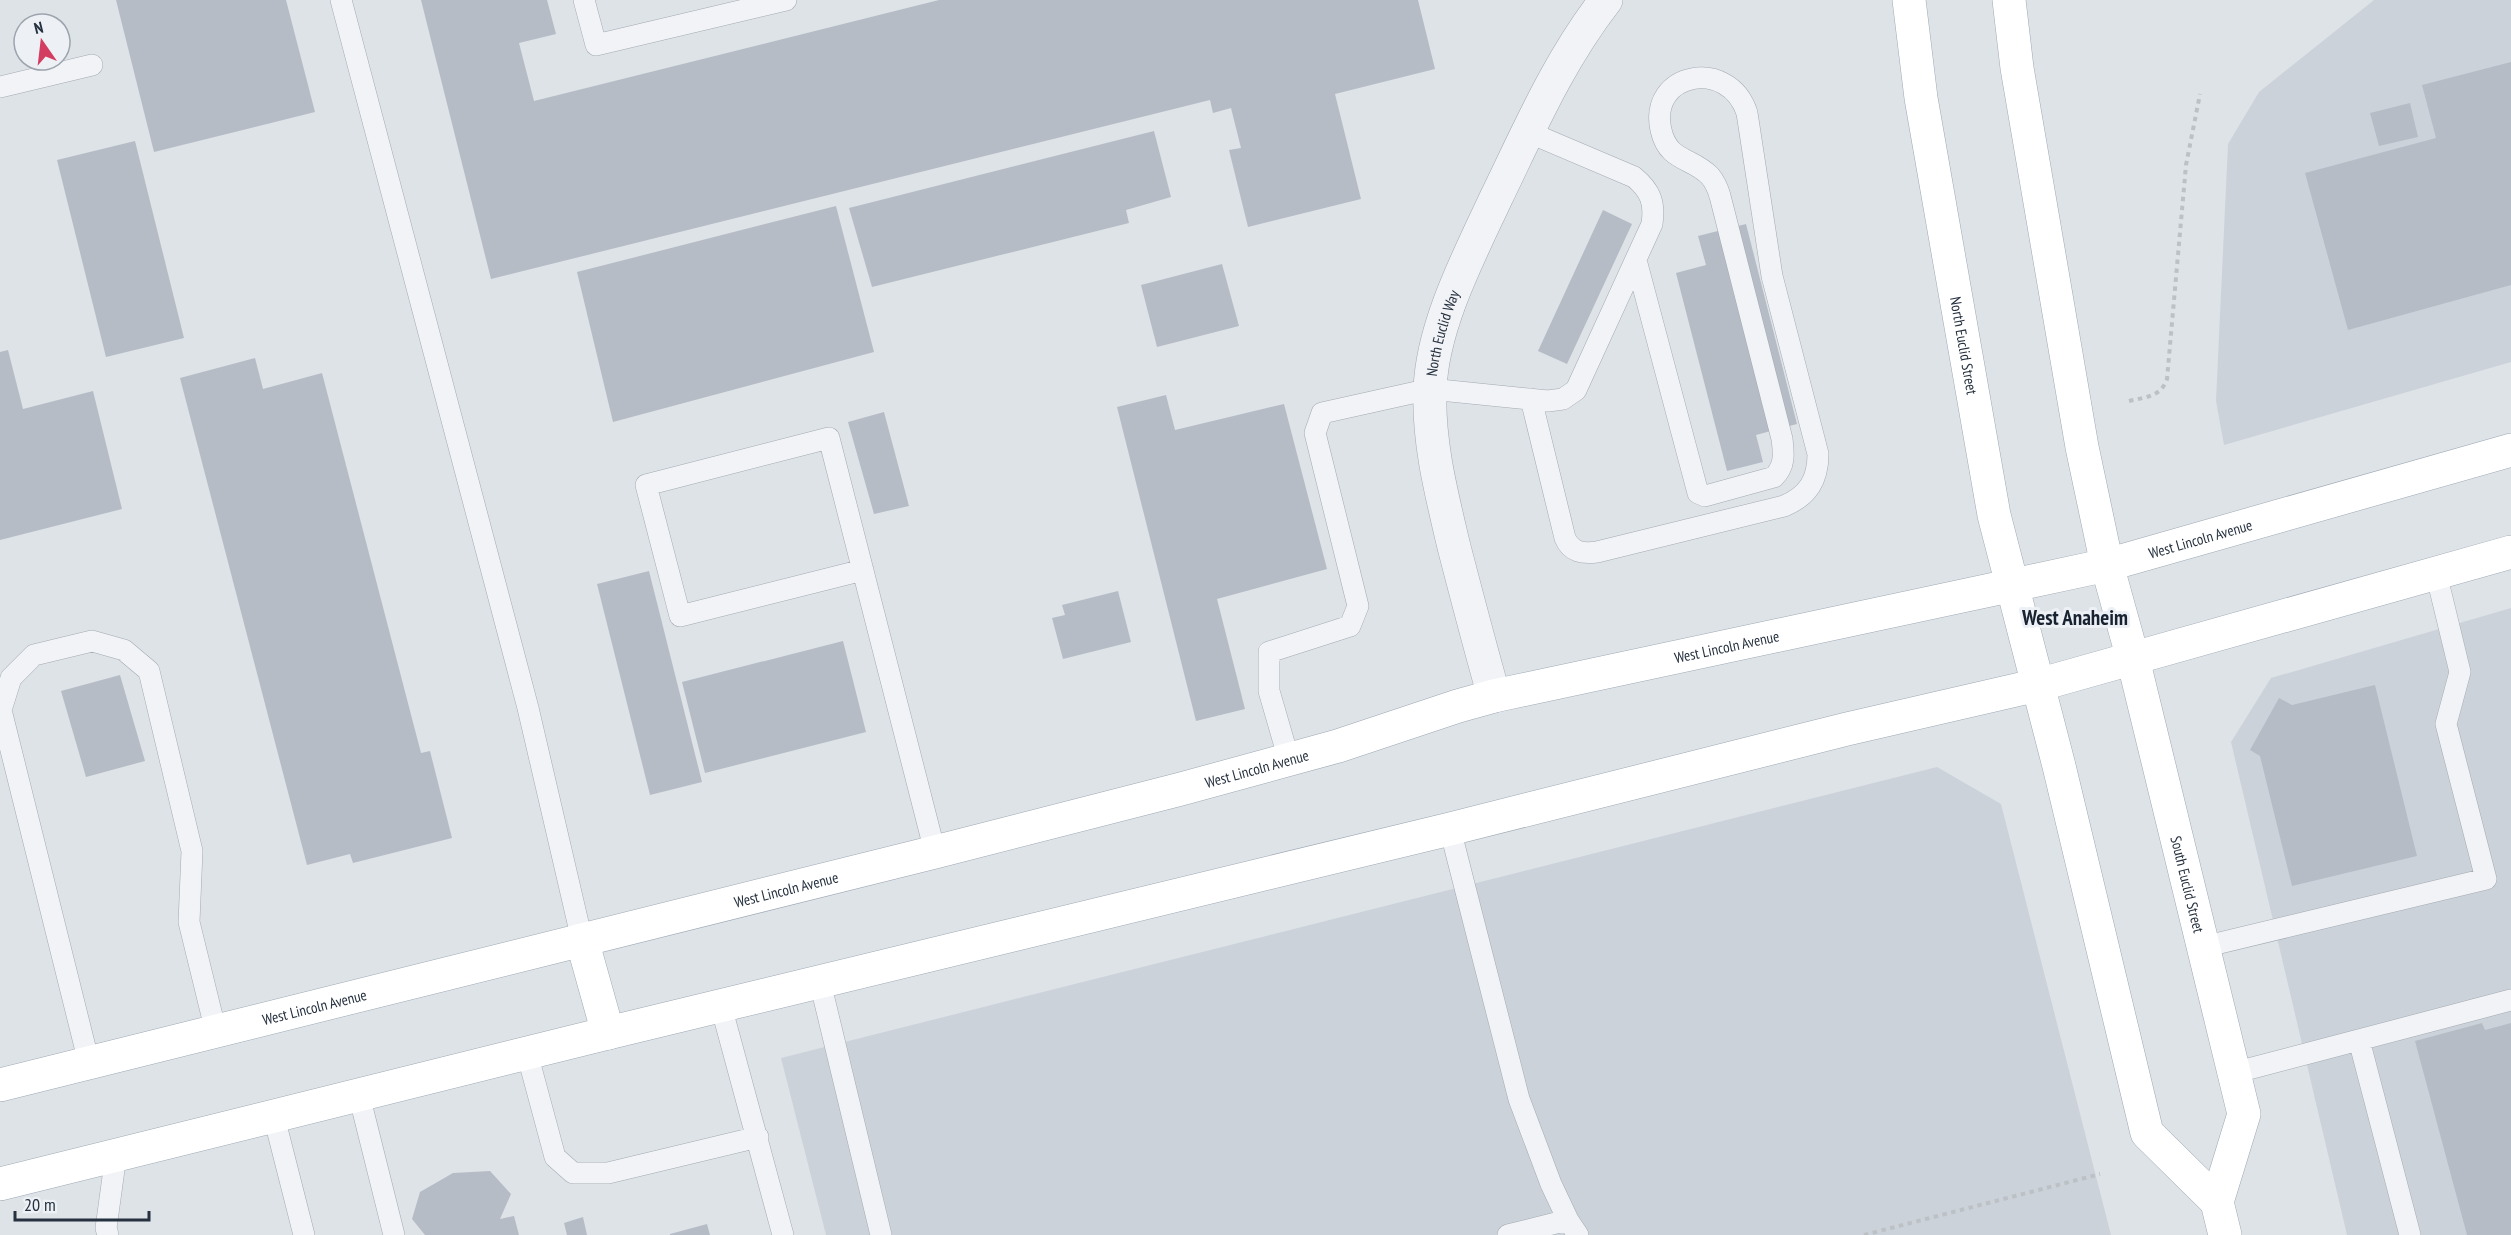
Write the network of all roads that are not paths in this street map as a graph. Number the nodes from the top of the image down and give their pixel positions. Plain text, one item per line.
1 (341, 0) edge
2 (584, 0) edge
3 (786, 0) edge
4 (1606, 0) edge
5 (1909, 0) edge
6 (2009, 0) edge
7 (92, 64) dead end
8 (0, 87) edge
9 (1528, 132) junction
10 (1636, 260) junction
11 (1430, 389) junction
12 (1531, 399) junction
13 (2511, 450) edge
14 (2511, 552) edge
15 (2107, 565) junction
16 (863, 570) junction
17 (2436, 573) junction
18 (2010, 584) junction
19 (2133, 659) junction
20 (2038, 685) junction
21 (1494, 696) junction
22 (1288, 760) junction
23 (1450, 829) junction
24 (935, 852) junction
25 (582, 940) junction
26 (2203, 947) junction
27 (820, 981) junction
28 (2511, 1000) edge
29 (721, 1006) junction
30 (216, 1032) junction
31 (608, 1033) junction
32 (2359, 1040) junction
33 (527, 1053) junction
34 (89, 1063) junction
35 (2233, 1072) junction
36 (0, 1085) edge
37 (359, 1095) junction
38 (274, 1117) junction
39 (758, 1137) junction
40 (116, 1155) junction
41 (0, 1184) edge
42 (2217, 1202) junction
43 (1573, 1228) edge
44 (108, 1235) edge
45 (304, 1235) edge
46 (394, 1235) edge
47 (783, 1235) edge
48 (881, 1235) edge
49 (1508, 1235) edge
50 (2225, 1235) edge
51 (2410, 1235) edge

1 - 25 lane
2 - 3 lane
4 - 9 street, North Euclid Way
5 - 18 main road, North Euclid Street
6 - 15 main road
7 - 8 lane
9 - 10 lane
9 - 11 street, North Euclid Way
10 - 12 lane
10 - 12 lane
11 - 12 lane
11 - 21 street, North Euclid Way
11 - 22 lane
13 - 15 main road, West Lincoln Avenue
14 - 17 main road
15 - 18 main road, West Lincoln Avenue
15 - 19 main road, South Euclid Street
16 - 16 lane
16 - 24 lane
17 - 19 main road
17 - 26 lane
18 - 20 main road, North Euclid Street
18 - 21 main road, West Lincoln Avenue
19 - 20 main road
19 - 26 main road, South Euclid Street
20 - 23 main road
20 - 42 main road
21 - 22 main road, West Lincoln Avenue
22 - 24 main road, West Lincoln Avenue
23 - 27 main road
23 - 43 lane
24 - 25 main road, West Lincoln Avenue
25 - 30 main road, West Lincoln Avenue
25 - 31 main road
26 - 35 main road, South Euclid Street
27 - 29 main road
27 - 48 lane
28 - 32 lane
29 - 31 main road
29 - 39 lane
30 - 34 main road, West Lincoln Avenue
30 - 34 lane
31 - 33 main road
32 - 35 lane
32 - 51 lane
33 - 37 main road
33 - 39 lane
34 - 36 main road, West Lincoln Avenue
35 - 42 main road, South Euclid Street
37 - 38 main road
37 - 46 lane
38 - 40 main road
38 - 45 lane
39 - 47 lane
40 - 41 main road
40 - 44 lane
42 - 50 main road
43 - 49 lane

